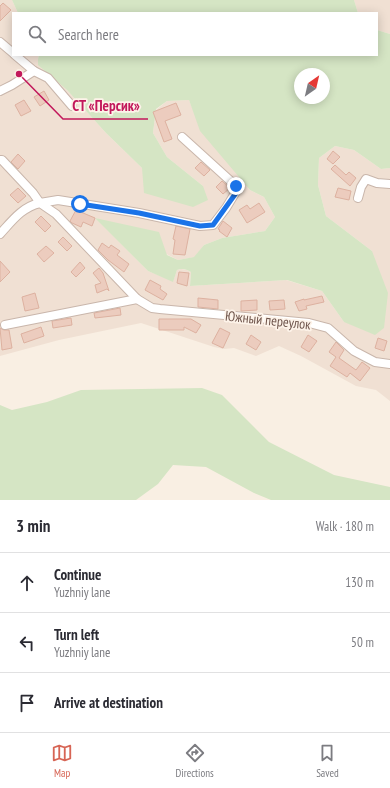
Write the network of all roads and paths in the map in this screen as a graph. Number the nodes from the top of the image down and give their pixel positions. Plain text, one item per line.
1 (0, 42) edge
2 (12, 52) edge
3 (16, 56) edge
4 (32, 69) junction
5 (0, 91) edge
6 (72, 106) dead end
7 (182, 136) dead end
8 (0, 160) edge
9 (390, 184) edge
10 (358, 198) dead end
11 (40, 203) junction
12 (0, 234) edge
13 (137, 299) junction
14 (5, 325) dead end
15 (390, 364) edge

1 - 2 street
3 - 4 street
4 - 5 street
4 - 6 street
7 - 11 street
8 - 11 street, Южный переулок
9 - 10 street
11 - 12 street
11 - 13 street, Южный переулок
13 - 14 street
13 - 15 street, Южный переулок

